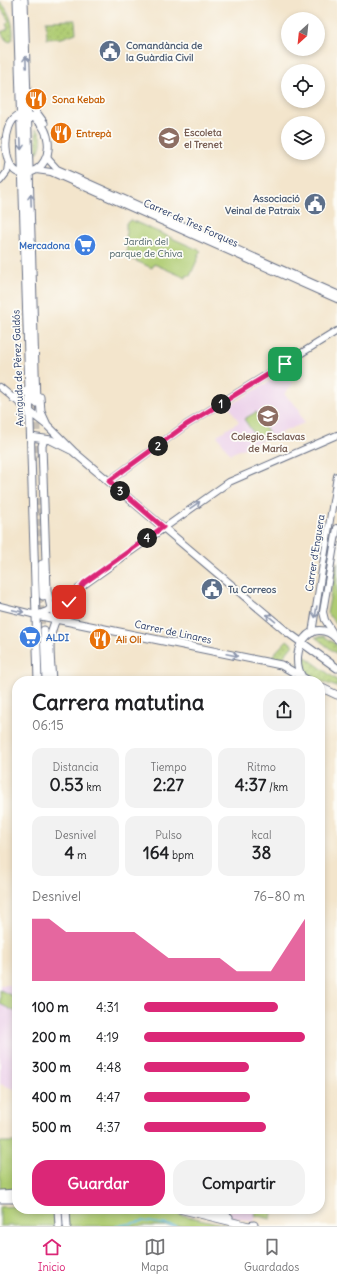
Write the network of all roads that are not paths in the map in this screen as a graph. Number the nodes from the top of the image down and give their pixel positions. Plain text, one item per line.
1 (17, 0) edge
2 (24, 0) edge
3 (28, 100) junction
4 (20, 115) junction
5 (28, 116) junction
6 (47, 133) junction
7 (47, 153) junction
8 (8, 165) junction
9 (33, 171) junction
10 (22, 173) junction
11 (0, 181) edge
12 (28, 227) junction
13 (228, 248) junction
14 (337, 294) edge
15 (337, 299) edge
16 (337, 331) edge
17 (0, 387) edge
18 (29, 388) junction
19 (13, 398) junction
20 (35, 403) tunnel mouth
21 (30, 412) junction
22 (48, 426) junction
23 (337, 435) edge
24 (30, 437) junction
25 (44, 439) junction
26 (74, 452) junction
27 (37, 457) tunnel mouth
28 (337, 476) edge
29 (109, 481) junction
30 (38, 498) tunnel mouth
31 (33, 509) junction
32 (163, 527) junction
33 (337, 528) edge
34 (42, 543) junction
35 (84, 583) junction
36 (41, 596) tunnel mouth
37 (0, 606) edge
38 (51, 608) junction
39 (36, 615) junction
40 (57, 618) junction
41 (43, 630) tunnel mouth
42 (312, 633) junction
43 (337, 638) edge
44 (301, 643) junction
45 (337, 668) edge
46 (38, 676) edge
47 (45, 676) edge
48 (52, 676) edge
49 (300, 676) edge
50 (301, 676) edge
51 (325, 689) edge
52 (337, 695) edge
53 (12, 1193) edge
54 (0, 1194) edge
55 (12, 1198) edge
56 (0, 1199) edge
57 (58, 1214) edge
58 (66, 1214) edge
59 (200, 1214) edge
60 (223, 1214) edge
61 (59, 1226) edge
62 (67, 1226) edge
63 (256, 1226) edge

1 - 4 main road, Avinguda de Pérez Galdós
3 -> 2 main road, Avinguda de Pérez Galdós
3 - 5 main road, Avinguda de Pérez Galdós
3 - 6 main road
4 - 5 main road
4 - 8 main road
4 -> 10 main road, Avinguda de Pérez Galdós
5 - 6 main road
5 - 9 main road, Avinguda de Pérez Galdós
6 - 7 main road
7 - 9 main road
7 - 13 main road, Carrer de Tres Forques
8 - 10 main road
8 - 11 main road
9 - 10 main road
12 -> 9 main road, Avinguda de Pérez Galdós
9 - 13 main road, Carrer de Tres Forques
10 - 12 main road, Avinguda de Pérez Galdós
12 - 18 main road, Avinguda de Pérez Galdós
12 - 20 main road, Avinguda de Pérez Galdós
12 - 22 main road, Avinguda de Pérez Galdós
13 - 14 main road, Carrer de Tres Forques
13 - 15 main road, Carrer de Tres Forques
16 - 29 main road
17 - 19 main road
18 - 19 main road
18 - 21 main road, Avinguda de Pérez Galdós
19 - 21 main road
21 - 22 main road
21 - 24 main road, Avinguda de Pérez Galdós
22 - 26 main road
32 -> 23 main road
24 - 25 main road
24 - 31 main road, Avinguda de Pérez Galdós
25 - 26 main road
25 - 34 main road, Avinguda de Pérez Galdós
26 - 29 main road
27 - 30 main road
28 -> 42 main road, Carrer d'Enguera
29 - 32 main road
31 - 34 main road, Avinguda de Pérez Galdós
31 - 39 main road, Avinguda de Pérez Galdós
32 - 35 main road
44 -> 32 main road
33 - 43 main road, Carrer d'Enguera
34 - 36 main road, Avinguda de Pérez Galdós
34 - 38 main road, Avinguda de Pérez Galdós
35 - 38 main road
35 - 40 main road
37 -> 39 main road
38 - 39 main road
38 - 40 main road, Avinguda de Pérez Galdós
39 - 40 main road, Carrer de Linares
39 - 46 main road, Avinguda de Pérez Galdós
40 - 48 main road
40 -> 49 main road, Carrer de Linares
41 - 47 main road
42 - 43 main road
42 - 44 main road
44 - 45 main road
44 - 50 main road
51 - 52 main road
53 - 54 main road
55 - 56 main road
57 - 61 main road
58 - 62 main road
59 - 63 main road
60 - 63 main road

